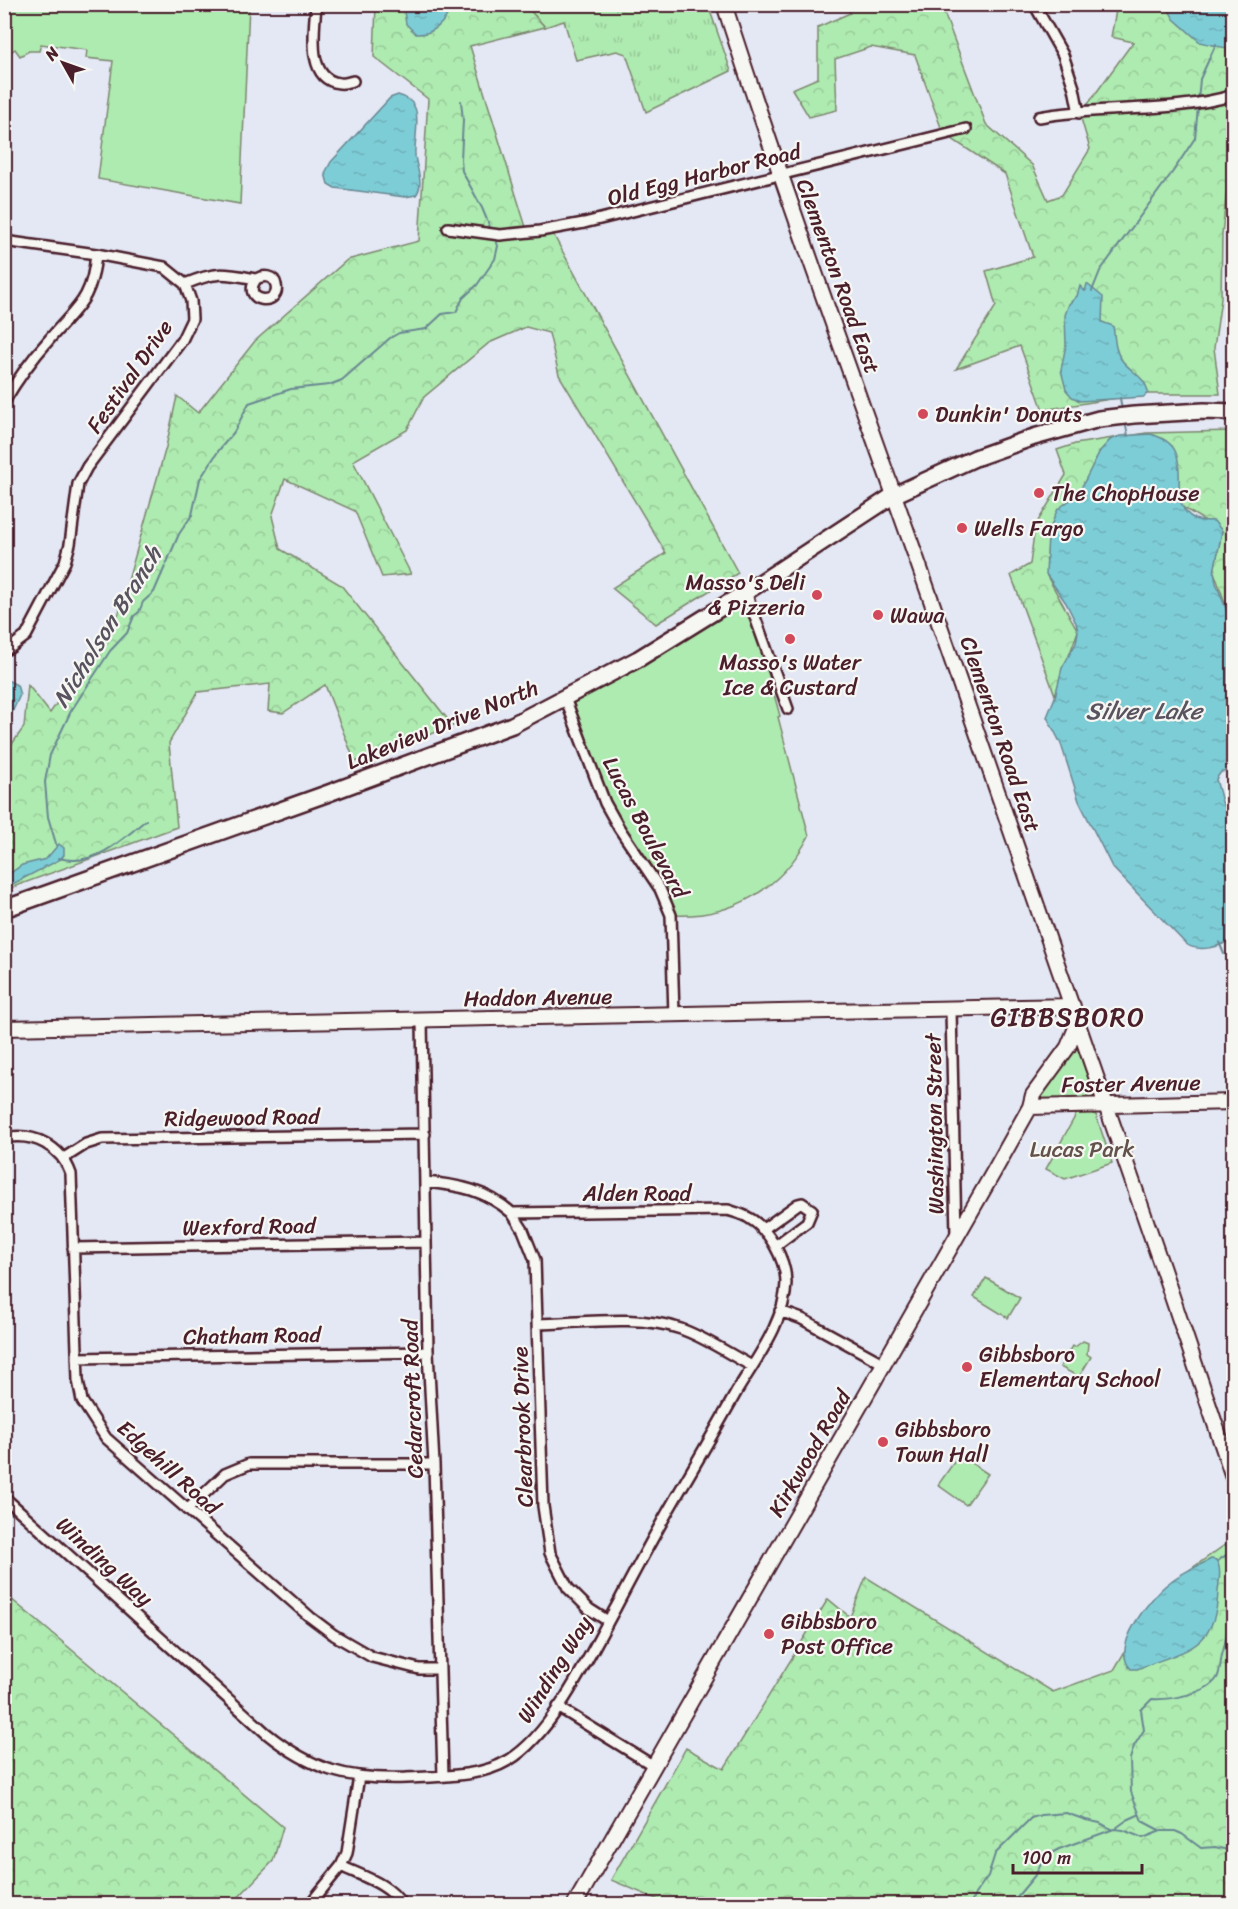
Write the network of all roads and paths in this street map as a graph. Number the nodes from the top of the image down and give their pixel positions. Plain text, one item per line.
1 (316, 4) edge
2 (724, 4) edge
3 (1034, 4) edge
4 (353, 81) dead end
5 (1233, 95) edge
6 (1079, 113) junction
7 (1039, 117) dead end
8 (966, 129) dead end
9 (780, 175) junction
10 (448, 228) dead end
11 (4, 241) edge
12 (96, 254) junction
13 (256, 279) dead end
14 (185, 284) junction
15 (4, 402) edge
16 (1233, 412) edge
17 (894, 495) junction
18 (746, 592) junction
19 (4, 650) edge
20 (565, 698) junction
21 (788, 709) dead end
22 (4, 909) edge
23 (1073, 1006) junction
24 (951, 1010) junction
25 (674, 1015) junction
26 (422, 1021) junction
27 (1078, 1023) junction
28 (4, 1028) edge
29 (1233, 1102) edge
30 (1106, 1105) junction
31 (1030, 1107) junction
32 (425, 1134) junction
33 (4, 1138) edge
34 (64, 1158) junction
35 (425, 1182) junction
36 (512, 1213) junction
37 (762, 1230) junction
38 (956, 1237) junction
39 (426, 1242) junction
40 (775, 1246) junction
41 (73, 1248) junction
42 (780, 1311) junction
43 (537, 1324) junction
44 (428, 1352) junction
45 (77, 1358) junction
46 (884, 1364) junction
47 (752, 1366) junction
48 (434, 1464) junction
49 (1233, 1480) edge
50 (4, 1497) edge
51 (187, 1510) junction
52 (608, 1621) junction
53 (440, 1669) junction
54 (558, 1707) junction
55 (654, 1766) junction
56 (359, 1776) junction
57 (443, 1776) junction
58 (341, 1866) junction
59 (310, 1905) edge
60 (401, 1905) edge
61 (575, 1905) edge

1 - 4 street
2 - 9 street, Clementon Road East
3 - 6 street
5 - 6 street
6 - 7 street
8 - 9 street, Old Egg Harbor Road
9 - 10 street, Old Egg Harbor Road
9 - 17 street, Clementon Road East
11 - 12 street
12 - 14 street
12 - 15 street
13 - 14 street
14 - 19 street, Festival Drive
16 - 17 main road, Lakeview Drive North
17 - 18 main road, Lakeview Drive North
17 - 23 street, Clementon Road East
18 - 20 main road, Lakeview Drive North
18 - 21 street
20 - 22 main road, Lakeview Drive North
20 - 25 street, Lucas Boulevard
23 - 24 street, Haddon Avenue
23 - 27 street, Clementon Road East
24 - 25 street, Haddon Avenue
24 - 38 street, Washington Street
25 - 26 street, Haddon Avenue
26 - 28 street, Haddon Avenue
26 - 32 street, Cedarcroft Road
27 - 30 street, Clementon Road East
27 - 31 street, Kirkwood Road
29 - 30 street, Foster Avenue
30 - 31 street, Foster Avenue
30 - 49 street, Clementon Road East
31 - 38 street, Kirkwood Road
32 - 34 street, Ridgewood Road
32 - 35 street, Cedarcroft Road
33 - 34 street
34 - 41 street, Edgehill Road
35 - 36 street
35 - 39 street, Cedarcroft Road
36 - 37 street, Alden Road
36 - 43 street, Clearbrook Drive
37 - 40 street, Alden Road
37 - 40 street
38 - 46 street, Kirkwood Road
39 - 41 street, Wexford Road
39 - 44 street, Cedarcroft Road
40 - 42 street, Alden Road
41 - 45 street, Edgehill Road
42 - 46 street
42 - 47 street, Winding Way
43 - 47 street
43 - 52 street, Clearbrook Drive
44 - 45 street, Chatham Road
44 - 48 street, Cedarcroft Road
45 - 51 street, Edgehill Road
46 - 55 street, Kirkwood Road
47 - 52 street, Winding Way
48 - 51 street
48 - 53 street, Cedarcroft Road
50 - 56 street, Winding Way
51 - 53 street, Edgehill Road
52 - 54 street, Winding Way
53 - 57 street, Cedarcroft Road
54 - 55 street
54 - 57 street, Winding Way
55 - 61 street, Kirkwood Road
56 - 57 street, Winding Way
56 - 58 street
58 - 59 street
58 - 60 street

